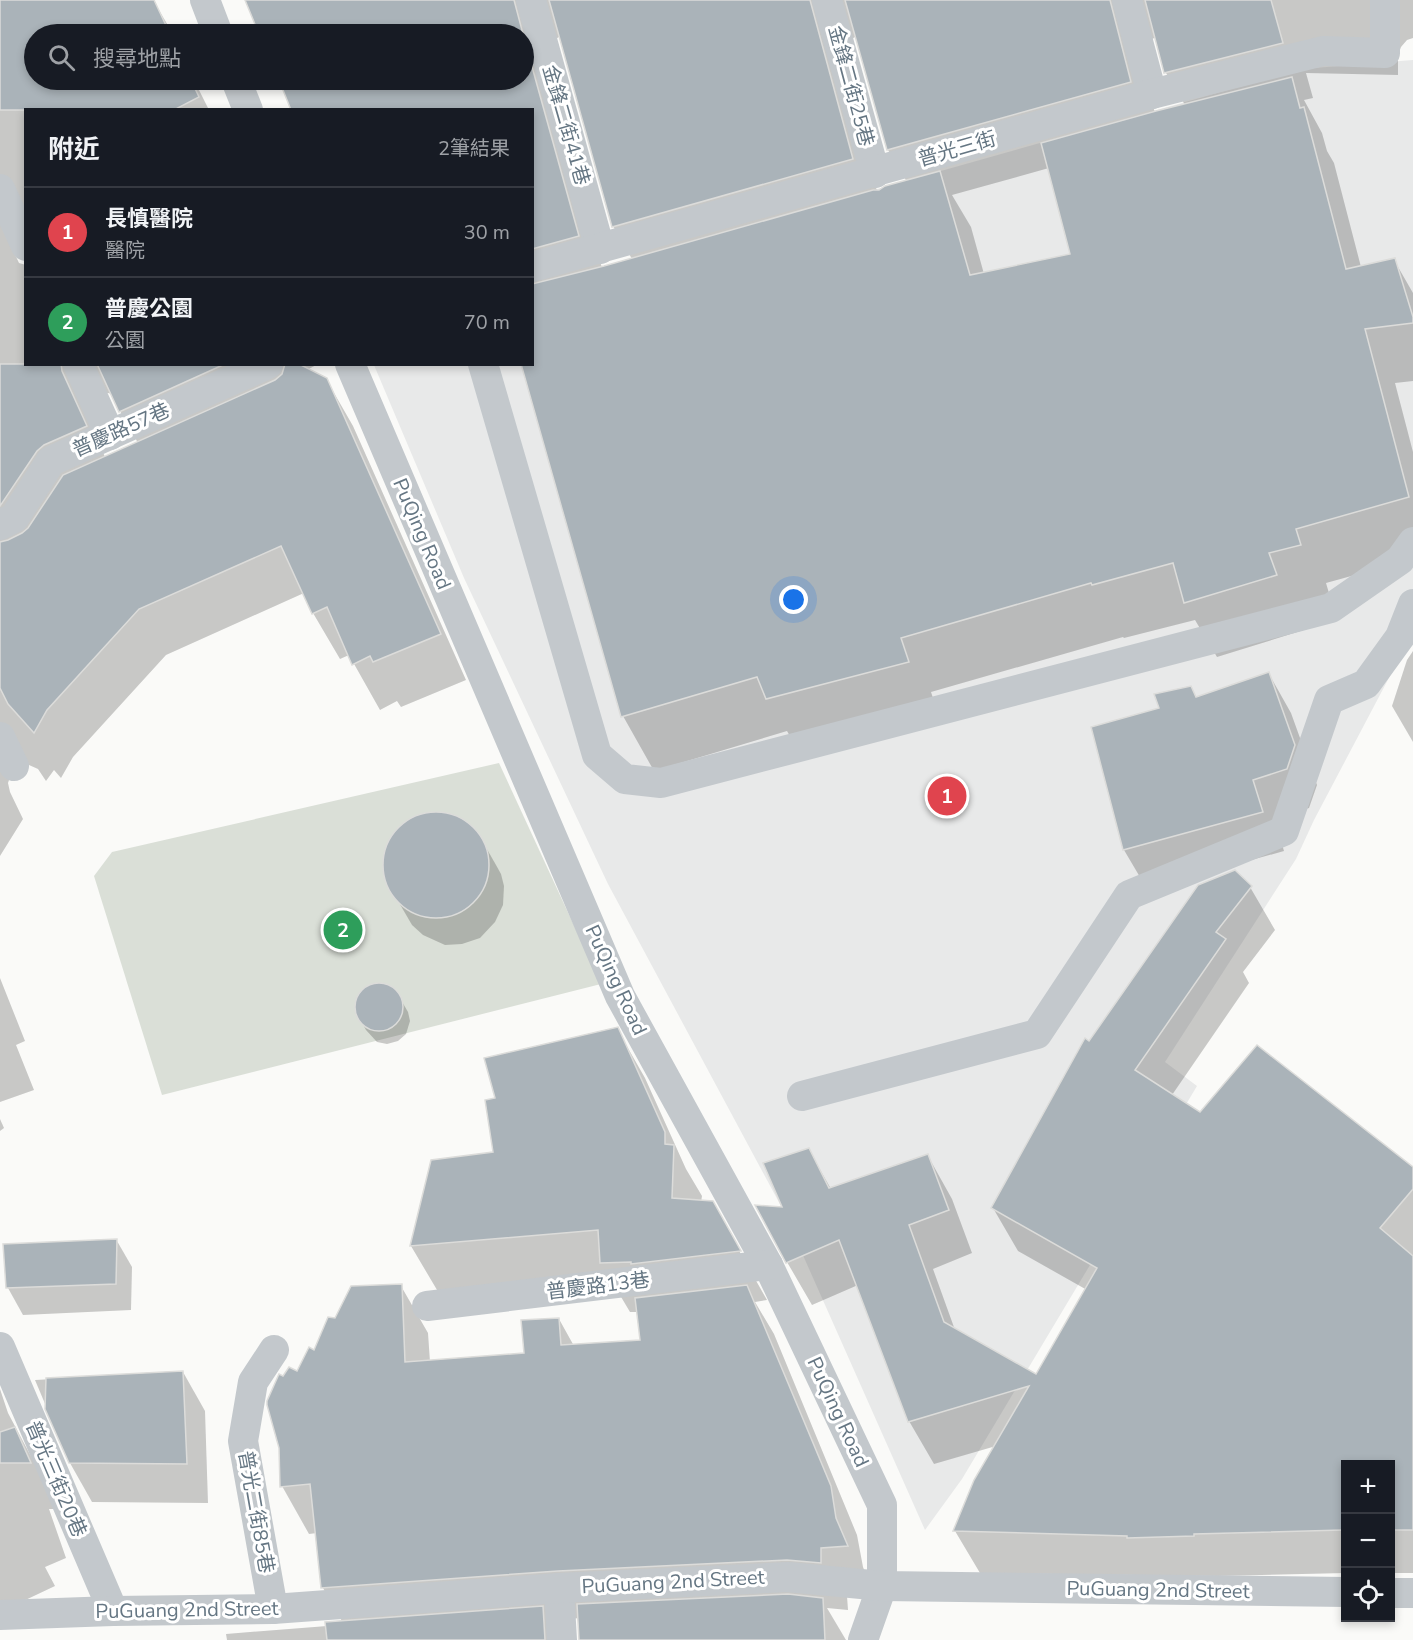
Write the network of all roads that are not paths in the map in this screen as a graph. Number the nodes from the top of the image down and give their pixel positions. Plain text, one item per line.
1 (205, 0) edge
2 (531, 0) edge
3 (827, 0) edge
4 (1127, 0) edge
5 (1385, 0) edge
6 (214, 24) edge
7 (240, 90) edge
8 (1152, 94) junction
9 (247, 108) edge
10 (875, 173) junction
11 (0, 189) edge
12 (24, 242) edge
13 (600, 249) junction
14 (534, 266) edge
15 (79, 366) edge
16 (264, 366) edge
17 (351, 366) edge
18 (484, 366) edge
19 (110, 435) junction
20 (0, 525) edge
21 (1413, 542) edge
22 (1413, 604) edge
23 (0, 737) edge
24 (14, 766) dead end
25 (802, 1096) dead end
26 (768, 1265) junction
27 (428, 1306) dead end
28 (0, 1347) edge
29 (274, 1350) dead end
30 (882, 1586) junction
31 (559, 1588) junction
32 (1341, 1592) edge
33 (1395, 1593) edge
34 (1413, 1593) edge
35 (273, 1609) junction
36 (112, 1611) junction
37 (0, 1615) edge
38 (562, 1640) edge
39 (863, 1640) edge

1 - 6 lane
2 - 13 lane, 金鋒二街41巷
3 - 10 lane, 金鋒二街25巷
4 - 8 lane
5 - 8 lane, 普光三街
7 - 9 lane
8 - 10 lane, 普光三街
10 - 13 lane, 普光三街
11 - 12 lane
13 - 14 lane, 普光三街
15 - 19 lane
16 - 19 lane, 普慶路57巷
17 - 26 lane, PuQing Road
18 - 21 lane
19 - 20 lane, 普慶路57巷
22 - 25 lane
23 - 24 lane
26 - 27 lane, 普慶路13巷
26 - 30 lane, PuQing Road
28 - 36 lane, 普光三街20巷
29 - 35 lane, 普光二街85巷
30 - 31 lane, PuGuang 2nd Street
30 - 32 lane, PuGuang 2nd Street
30 - 39 lane, PuQing Road
31 - 35 lane, PuGuang 2nd Street
31 - 38 lane
33 - 34 lane
35 - 36 lane, PuGuang 2nd Street
36 - 37 lane, PuGuang 2nd Street

